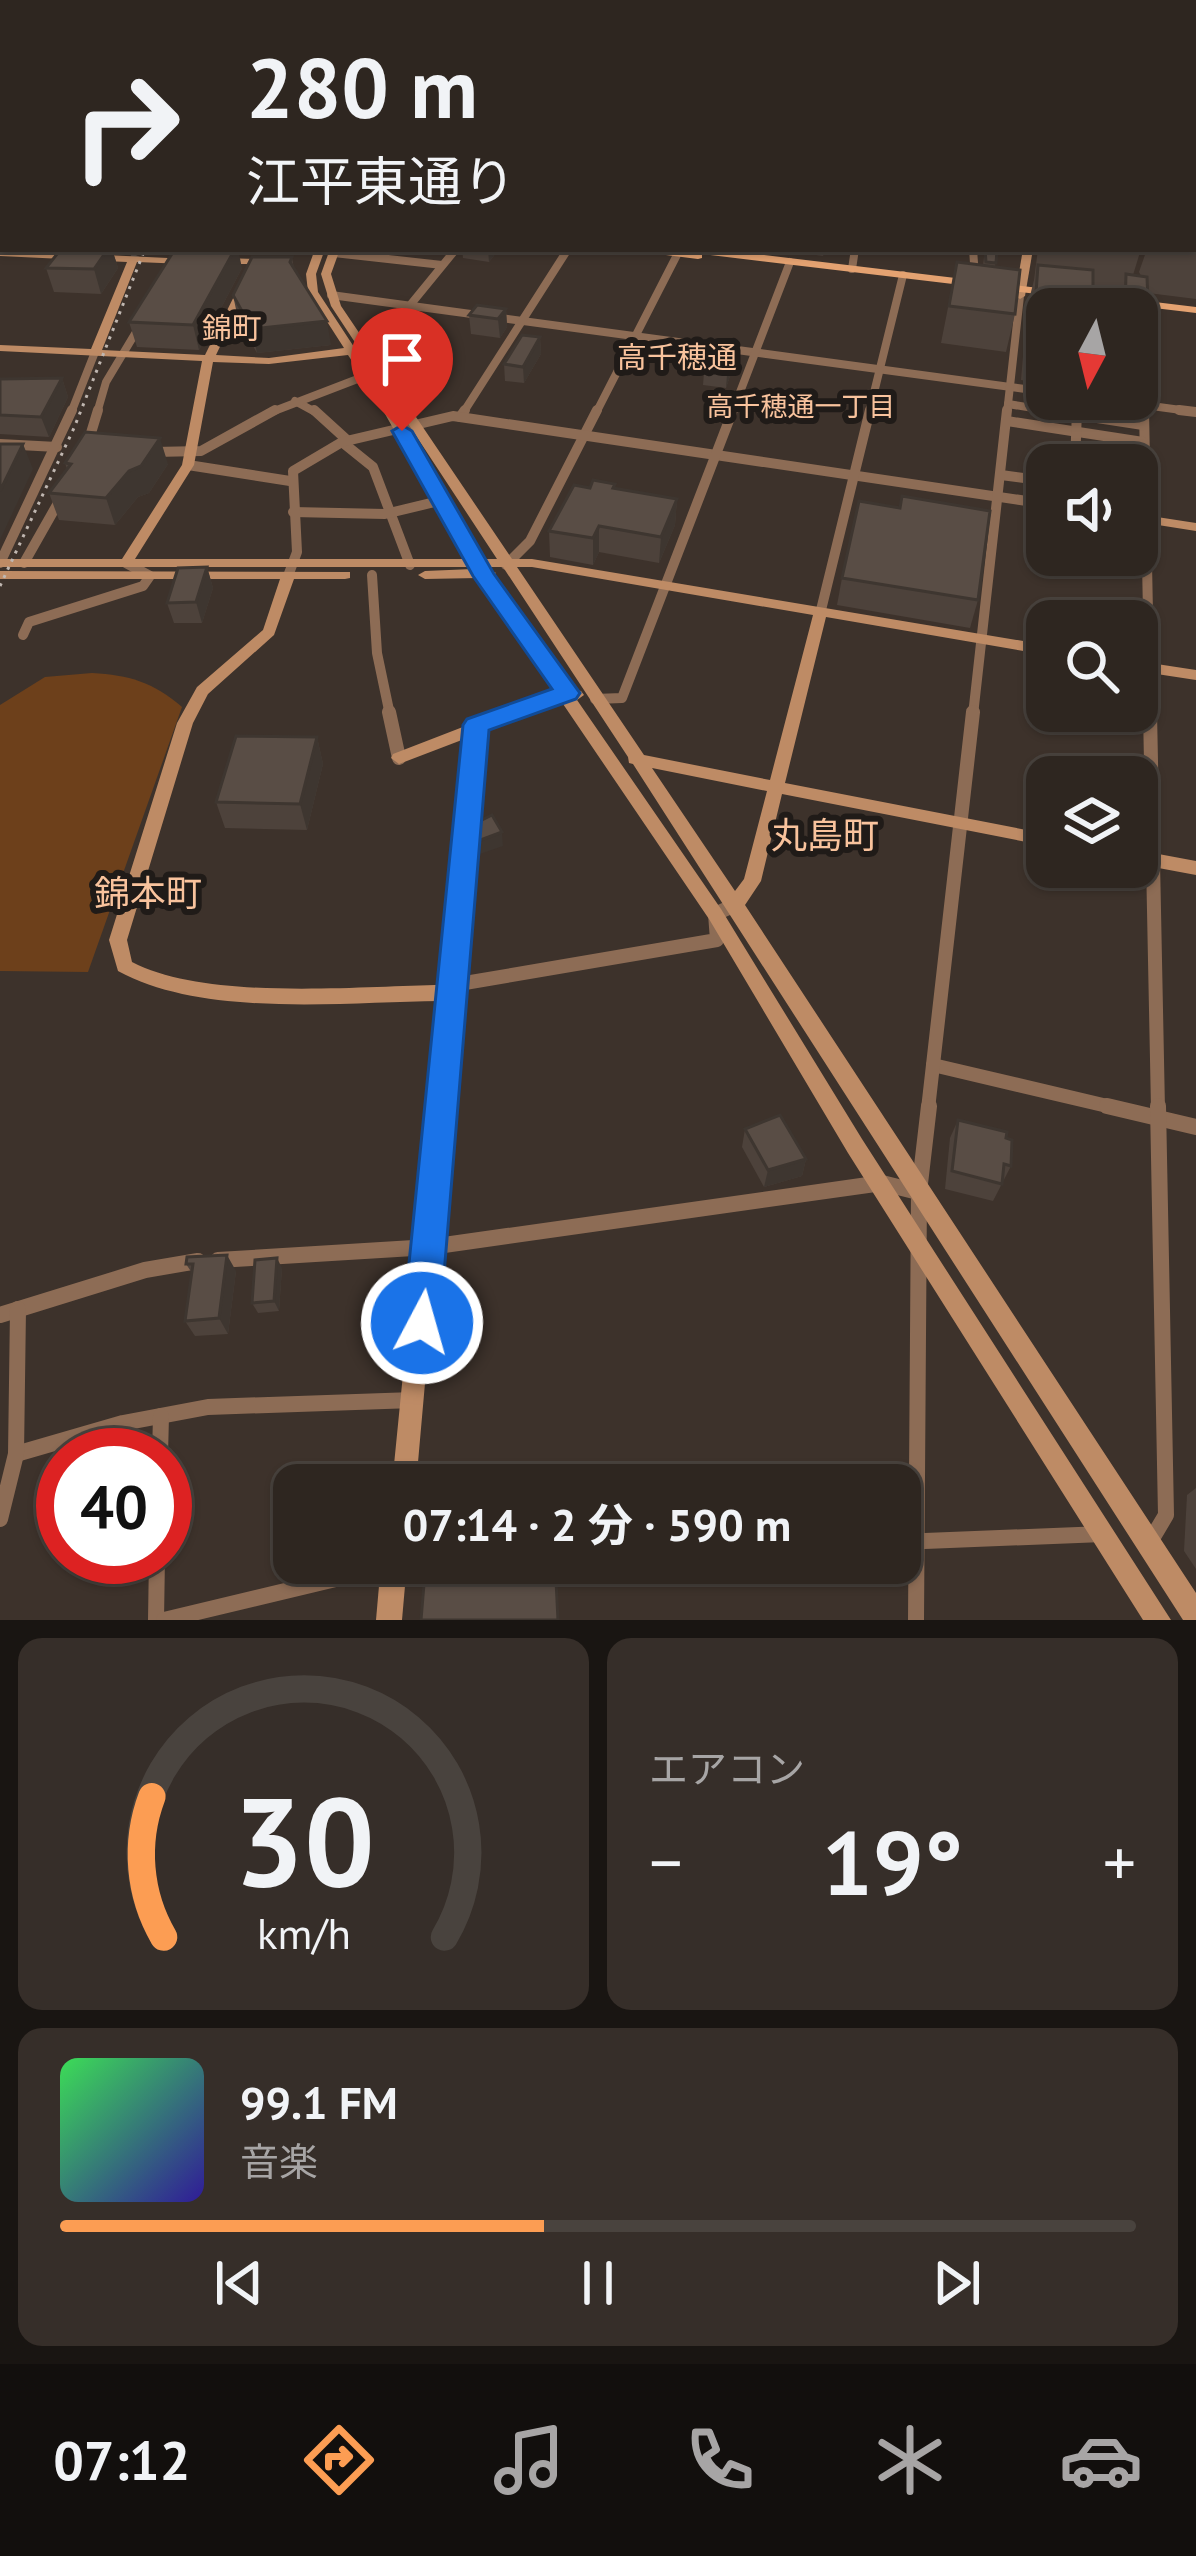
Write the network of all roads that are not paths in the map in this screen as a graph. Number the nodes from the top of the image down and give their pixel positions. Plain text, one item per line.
1 (328, 252) edge
2 (330, 252) edge
3 (345, 252) edge
4 (453, 252) edge
5 (566, 252) edge
6 (681, 252) edge
7 (697, 252) edge
8 (855, 252) edge
9 (973, 252) edge
10 (1027, 252) edge
11 (0, 254) edge
12 (178, 261) junction
13 (198, 261) edge
14 (217, 261) edge
15 (132, 262) junction
16 (789, 264) junction
17 (442, 265) junction
18 (852, 269) junction
19 (903, 278) junction
20 (167, 280) edge
21 (976, 284) junction
22 (1020, 292) junction
23 (1026, 293) edge
24 (1026, 293) edge
25 (332, 296) junction
26 (410, 305) junction
27 (1158, 308) edge
28 (1196, 314) edge
29 (145, 317) edge
30 (522, 321) junction
31 (635, 336) junction
32 (0, 348) edge
33 (358, 350) junction
34 (754, 351) junction
35 (95, 352) junction
36 (123, 353) junction
37 (209, 358) junction
38 (882, 369) junction
39 (368, 375) junction
40 (1010, 387) junction
41 (1026, 389) edge
42 (295, 400) junction
43 (1008, 404) junction
44 (1026, 407) edge
45 (1158, 407) edge
46 (1196, 412) edge
47 (460, 417) junction
48 (1076, 420) edge
49 (1110, 420) edge
50 (1143, 420) edge
51 (1006, 421) junction
52 (406, 425) junction
53 (1143, 425) junction
54 (1075, 431) junction
55 (584, 435) junction
56 (344, 441) junction
57 (1143, 442) joint
58 (0, 444) edge
59 (1075, 444) edge
60 (57, 447) junction
61 (86, 448) junction
62 (108, 449) edge
63 (150, 452) edge
64 (717, 455) junction
65 (190, 460) junction
66 (76, 469) edge
67 (1001, 475) junction
68 (855, 476) junction
69 (1026, 478) edge
70 (290, 481) junction
71 (66, 490) edge
72 (999, 497) junction
73 (443, 500) junction
74 (1026, 501) edge
75 (293, 512) junction
76 (392, 513) junction
77 (1158, 522) edge
78 (1196, 527) edge
79 (0, 563) edge
80 (24, 563) junction
81 (126, 563) junction
82 (410, 565) junction
83 (506, 565) junction
84 (290, 570) junction
85 (481, 570) junction
86 (0, 575) edge
87 (372, 575) junction
88 (150, 576) junction
89 (663, 584) junction
90 (821, 610) junction
91 (23, 635) dead end
92 (982, 639) junction
93 (1026, 646) edge
94 (1158, 670) edge
95 (1196, 676) edge
96 (568, 693) junction
97 (594, 699) junction
98 (476, 725) junction
99 (399, 758) joint
100 (635, 759) junction
101 (777, 784) junction
102 (960, 821) junction
103 (1026, 835) edge
104 (1158, 861) edge
105 (1196, 868) edge
106 (1146, 888) edge
107 (735, 905) junction
108 (715, 914) junction
109 (453, 989) junction
110 (933, 1065) junction
111 (1161, 1119) junction
112 (1196, 1126) edge
113 (882, 1183) junction
114 (919, 1192) junction
115 (916, 1238) junction
116 (430, 1247) junction
117 (9, 1312) edge
118 (414, 1400) junction
119 (161, 1416) junction
120 (161, 1428) edge
121 (16, 1454) junction
122 (406, 1464) edge
123 (909, 1464) edge
124 (0, 1519) edge
125 (1106, 1534) junction
126 (921, 1541) edge
127 (1150, 1543) junction
128 (158, 1584) edge
129 (310, 1584) edge
130 (392, 1584) edge
131 (912, 1584) edge
132 (1196, 1616) edge
133 (160, 1620) edge
134 (389, 1620) edge
135 (916, 1620) edge
136 (1158, 1620) edge

1 - 33 street
2 - 25 street
3 - 17 street
4 - 17 street
5 - 30 street
6 - 31 street
7 - 16 main road
8 - 18 street
9 - 21 street
10 - 22 street
11 - 15 street
12 - 13 street
12 - 15 street
12 - 20 street
14 - 37 street
15 - 35 street
16 - 18 main road
16 - 19 main road
16 - 34 street
17 - 26 street
18 - 19 main road
19 - 21 main road
19 - 22 main road
19 - 38 street
21 - 22 main road
22 - 23 main road
22 - 24 main road
22 - 40 street
25 - 26 street
25 - 33 street
26 - 30 street
26 - 33 street
27 - 28 main road
29 - 36 street
30 - 31 street
30 - 47 street
31 - 34 street
31 - 55 street
32 - 35 street
33 - 37 street
33 - 39 street
33 - 52 street
34 - 38 street
34 - 64 street
35 - 36 street
35 - 60 street
36 - 37 street
36 - 61 street
37 - 65 street
38 - 40 street
38 - 68 street
39 - 42 street
39 - 52 street
40 - 41 street
40 - 43 street
42 - 56 street
42 - 65 street
43 - 44 street
43 - 51 street
45 - 46 street
47 - 52 street
47 - 55 street
48 - 54 street
49 - 53 street
50 - 53 street
51 - 54 street
51 - 67 street
52 - 56 street
52 - 73 street
52 - 83 street
53 - 57 street
54 - 57 street
54 - 59 street
55 - 64 street
55 - 83 street
56 - 70 street
56 - 76 street
58 - 60 street
60 - 79 street
61 - 62 street
61 - 66 street
63 - 65 street
64 - 68 street
64 - 89 street
65 - 70 street
65 - 81 street
67 - 69 street
67 - 72 street
68 - 72 street
68 - 90 street
70 - 75 street
71 - 80 street
72 - 74 street
72 - 92 street
73 - 76 street
73 - 85 street
75 - 76 street
75 - 84 street
76 - 82 street
77 - 78 street
79 - 80 street
80 - 81 street
81 - 84 street
81 - 88 street
82 - 84 street
82 - 85 street
83 - 85 street
83 - 89 street
83 - 97 street
84 - 87 street
84 - 88 street
84 - 109 street
85 - 87 street
85 - 96 street
86 - 88 street
87 - 99 street
88 - 91 street
89 - 90 street
89 - 97 street
90 - 92 street
90 - 101 street
92 - 93 street
92 - 102 street
94 - 95 street
96 - 97 street
96 - 98 street
96 - 108 street
97 - 100 street
98 - 99 street
98 - 109 street
100 - 101 street
100 - 107 street
101 - 102 street
101 - 107 street
102 - 103 street
102 - 110 street
104 - 105 street
106 - 111 street
107 - 108 street
107 - 114 street
108 - 109 street
108 - 113 street
109 - 116 street
110 - 111 street
110 - 114 street
111 - 112 street
111 - 127 street
113 - 114 street
113 - 115 street
113 - 116 street
114 - 115 street
114 - 127 street
115 - 123 street
115 - 125 street
116 - 117 street
116 - 118 street
117 - 121 street
118 - 119 street
118 - 122 street
119 - 120 street
119 - 121 street
121 - 124 street
125 - 126 street
125 - 136 street
127 - 132 street
128 - 133 street
129 - 133 street
130 - 134 street
131 - 135 street

